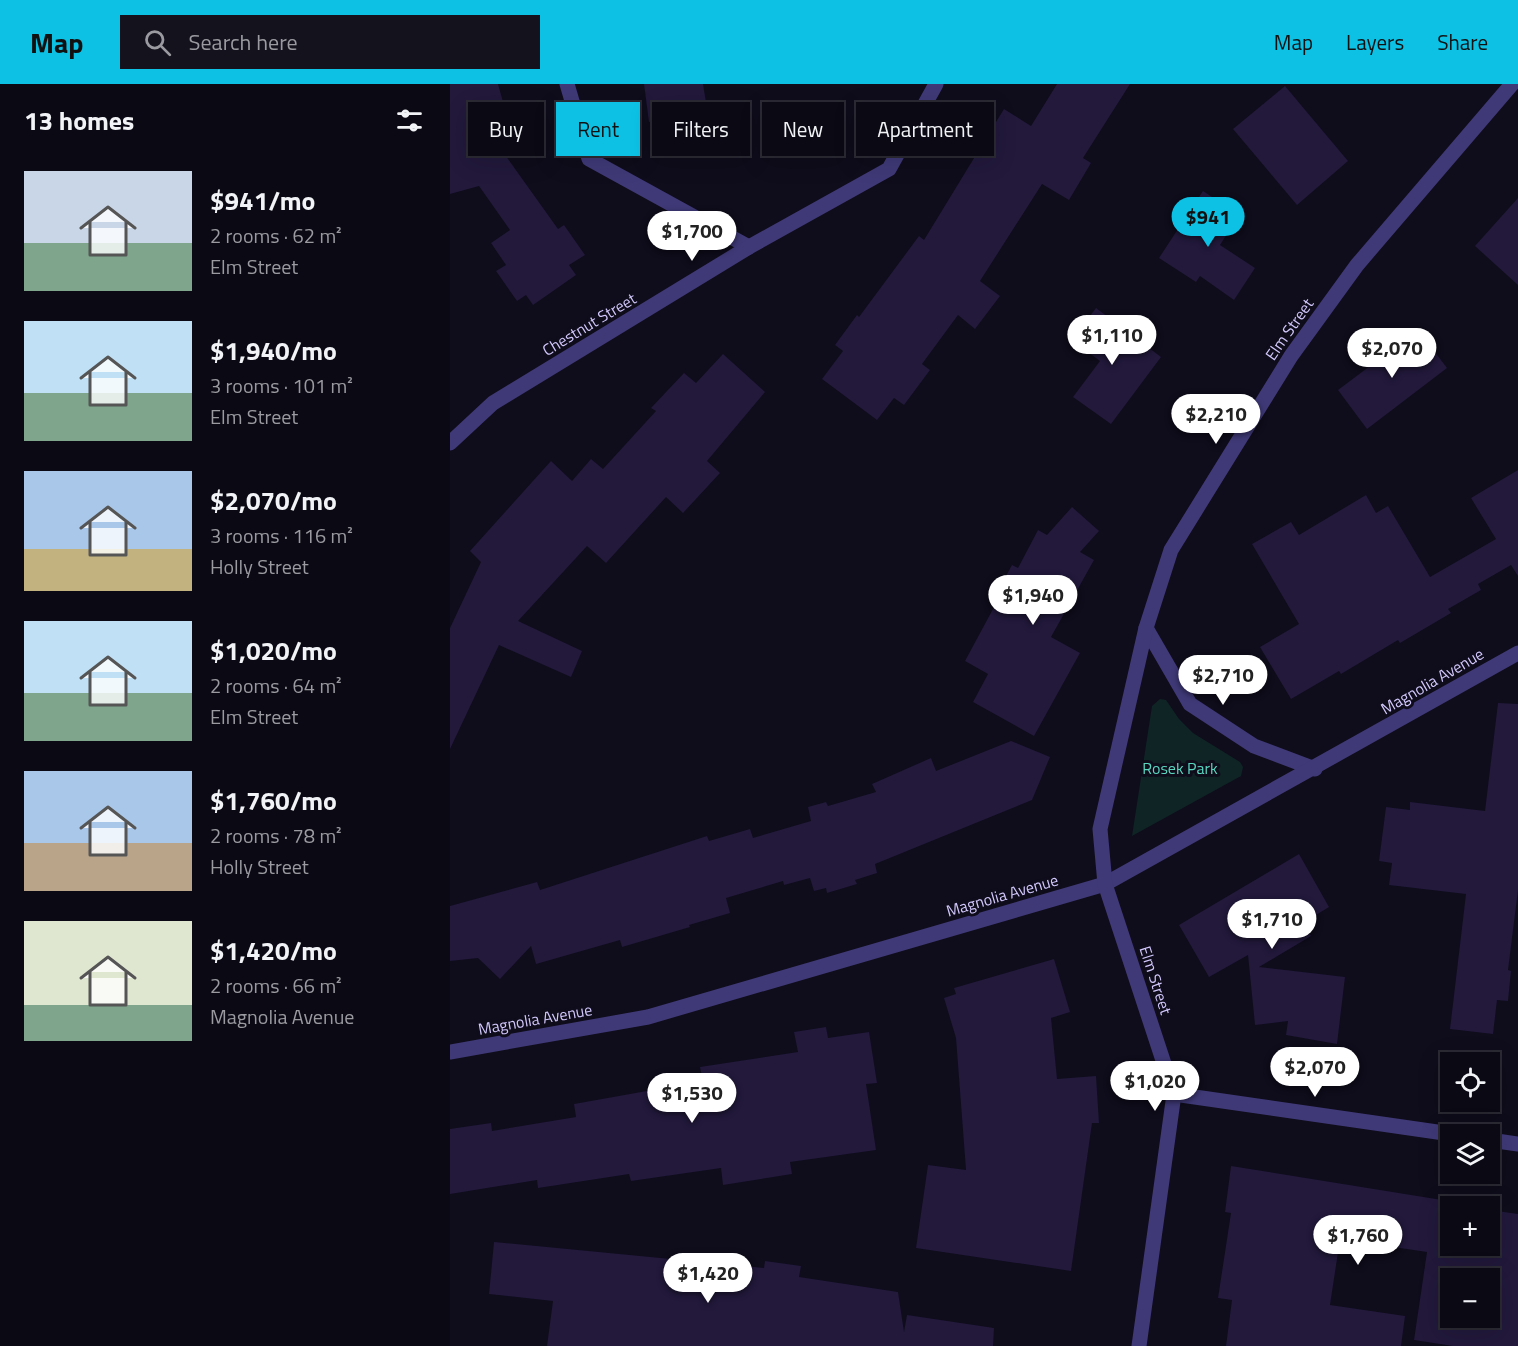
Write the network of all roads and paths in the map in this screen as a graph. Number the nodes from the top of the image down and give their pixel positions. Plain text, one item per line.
1 (567, 84) edge
2 (936, 84) edge
3 (1512, 84) edge
4 (749, 247) junction
5 (450, 443) edge
6 (1146, 628) junction
7 (1518, 652) edge
8 (1315, 769) junction
9 (1105, 884) junction
10 (450, 1052) edge
11 (1174, 1094) junction
12 (1440, 1132) edge
13 (1500, 1141) edge
14 (1518, 1144) edge
15 (1139, 1346) edge

1 - 4 street
2 - 4 street, Chestnut Street
3 - 6 street, Elm Street
4 - 5 street, Chestnut Street
6 - 8 street
6 - 9 street, Elm Street
7 - 8 street, Magnolia Avenue
8 - 9 street, Magnolia Avenue
9 - 10 street, Magnolia Avenue
9 - 11 street, Elm Street
11 - 12 street
11 - 15 street, Elm Street
13 - 14 street

